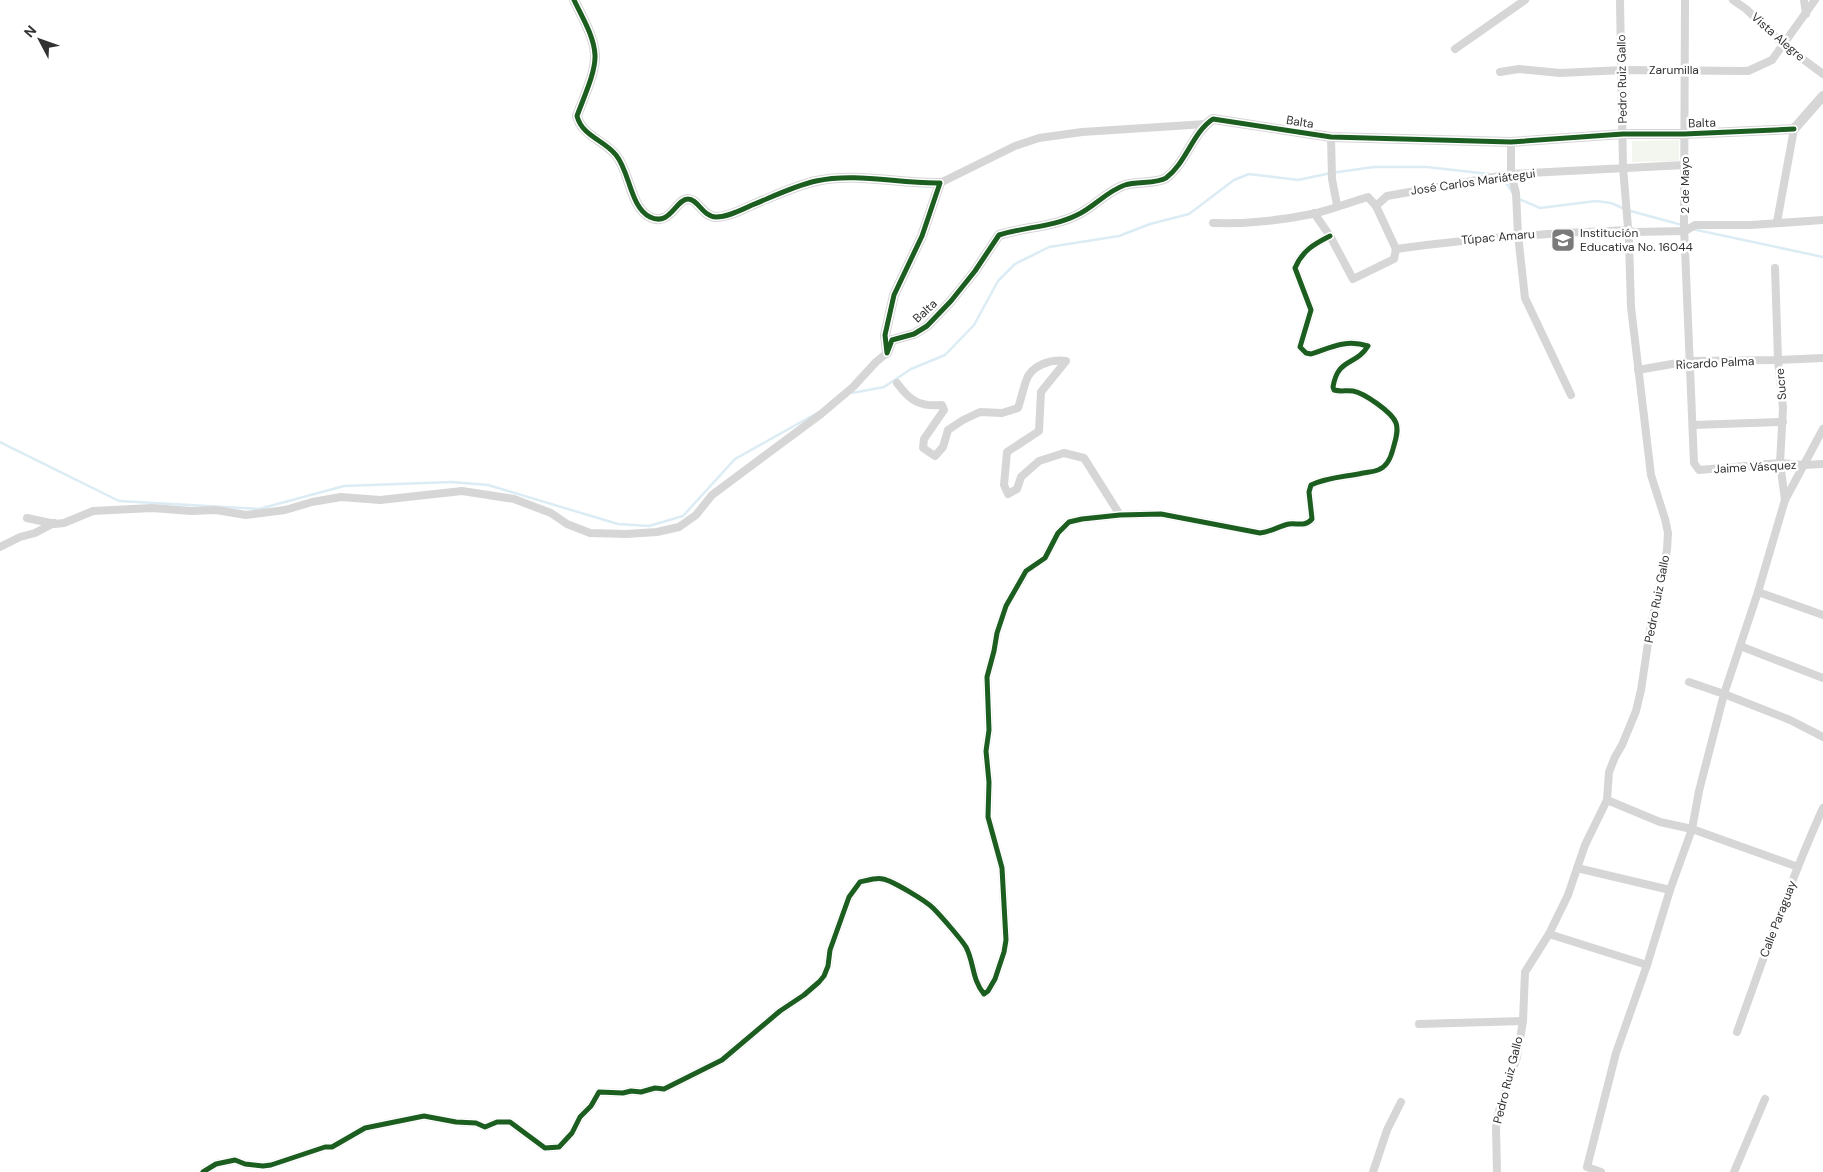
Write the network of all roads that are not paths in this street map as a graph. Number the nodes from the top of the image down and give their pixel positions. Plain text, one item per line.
1 (574, 0) edge
2 (1525, 0) edge
3 (1620, 0) edge
4 (1685, 0) edge
5 (1733, 0) edge
6 (1804, 0) edge
7 (1815, 0) edge
8 (1806, 14) junction
9 (1784, 44) junction
10 (1455, 49) dead end
11 (1686, 69) junction
12 (1623, 70) junction
13 (1500, 72) dead end
14 (1823, 74) edge
15 (1823, 96) edge
16 (1206, 124) junction
17 (1794, 129) junction
18 (1622, 134) junction
19 (1684, 134) junction
20 (1331, 137) junction
21 (1511, 142) junction
22 (1685, 165) junction
23 (1624, 167) junction
24 (1511, 174) junction
25 (940, 183) junction
26 (1337, 205) junction
27 (1376, 206) junction
28 (1314, 213) junction
29 (1823, 220) edge
30 (1777, 222) junction
31 (1213, 223) dead end
32 (1687, 229) junction
33 (1628, 230) junction
34 (1518, 235) junction
35 (1330, 236) junction
36 (1396, 249) junction
37 (1775, 268) dead end
38 (887, 353) junction
39 (1823, 358) edge
40 (1778, 360) junction
41 (1689, 361) junction
42 (1638, 370) junction
43 (897, 383) dead end
44 (1571, 395) dead end
45 (1783, 422) junction
46 (1693, 425) junction
47 (1823, 428) edge
48 (1694, 459) joint
49 (1780, 464) junction
50 (1823, 464) edge
51 (1804, 465) junction
52 (1785, 500) junction
53 (1120, 515) junction
54 (27, 518) dead end
55 (54, 523) junction
56 (0, 547) edge
57 (1758, 592) junction
58 (1823, 615) edge
59 (1740, 646) junction
60 (1823, 678) edge
61 (1689, 682) dead end
62 (1724, 694) junction
63 (1823, 737) edge
64 (1607, 800) junction
65 (1823, 808) edge
66 (1692, 829) junction
67 (1798, 866) junction
68 (1577, 868) junction
69 (1670, 890) junction
70 (1549, 934) junction
71 (1648, 965) junction
72 (1523, 1021) junction
73 (1419, 1024) dead end
74 (1737, 1032) dead end
75 (1764, 1100) dead end
76 (1401, 1102) dead end
77 (1586, 1170) edge
78 (203, 1172) edge
79 (1374, 1172) edge
80 (1497, 1172) edge
81 (1601, 1172) edge
82 (1734, 1172) edge

1 - 25 street
2 - 10 street
3 - 12 street, Pedro Ruiz Gallo
4 - 11 street, 2 de Mayo
5 - 9 street, Vista Alegre
6 - 8 street
7 - 8 street, Zarumilla
8 - 9 street, Zarumilla
9 - 11 street, Zarumilla
9 - 14 street, Vista Alegre
11 - 12 street, Zarumilla
11 - 19 street, 2 de Mayo
12 - 13 street, Zarumilla
12 - 18 street, Pedro Ruiz Gallo
15 - 17 street
16 - 20 street, Balta
16 - 25 street
16 - 38 street, Balta
17 - 19 street, Balta
17 - 30 street
18 - 19 street, Balta
18 - 21 street, Balta
18 - 23 street, Pedro Ruiz Gallo
19 - 22 street, 2 de Mayo
20 - 21 street, Balta
20 - 26 street
21 - 24 street
22 - 23 street, José Carlos Mariátegui
22 - 32 street, 2 de Mayo
23 - 24 street, José Carlos Mariátegui
23 - 33 street, Pedro Ruiz Gallo
24 - 27 street, José Carlos Mariátegui
24 - 34 street
25 - 38 street
26 - 27 street
26 - 28 street
27 - 36 street
28 - 31 street
28 - 35 street
29 - 30 street, Túpac Amaru
30 - 32 street, Túpac Amaru
32 - 33 street, Túpac Amaru
32 - 41 street, 2 de Mayo
33 - 34 street, Túpac Amaru
33 - 42 street, Pedro Ruiz Gallo
34 - 36 street, Túpac Amaru
34 - 44 street
35 - 36 street
35 - 53 street
37 - 40 street, Sucre
38 - 55 street
39 - 40 street, Ricardo Palma
40 - 41 street, Ricardo Palma
40 - 45 street, Sucre
41 - 42 street, Ricardo Palma
41 - 46 street, 2 de Mayo
42 - 64 street, Pedro Ruiz Gallo
43 - 53 street
45 - 46 street
45 - 49 street, Sucre
46 - 48 street, 2 de Mayo
47 - 51 street
48 - 49 street, Jaime Vásquez
49 - 51 street, Jaime Vásquez
49 - 52 street, Sucre
50 - 51 street, Jaime Vásquez
51 - 52 street
52 - 57 street
53 - 78 street
54 - 55 street
55 - 56 street
57 - 58 street
57 - 59 street
59 - 60 street
59 - 62 street
61 - 62 street
62 - 63 street
62 - 66 street
64 - 66 street
64 - 68 street, Pedro Ruiz Gallo
65 - 67 street, Calle Paraguay
66 - 67 street
66 - 69 street
67 - 74 street, Calle Paraguay
68 - 69 street
68 - 70 street, Pedro Ruiz Gallo
69 - 71 street
70 - 71 street
70 - 72 street, Pedro Ruiz Gallo
71 - 77 street
72 - 73 street
72 - 80 street, Pedro Ruiz Gallo
75 - 82 street
76 - 79 street
77 - 81 street

